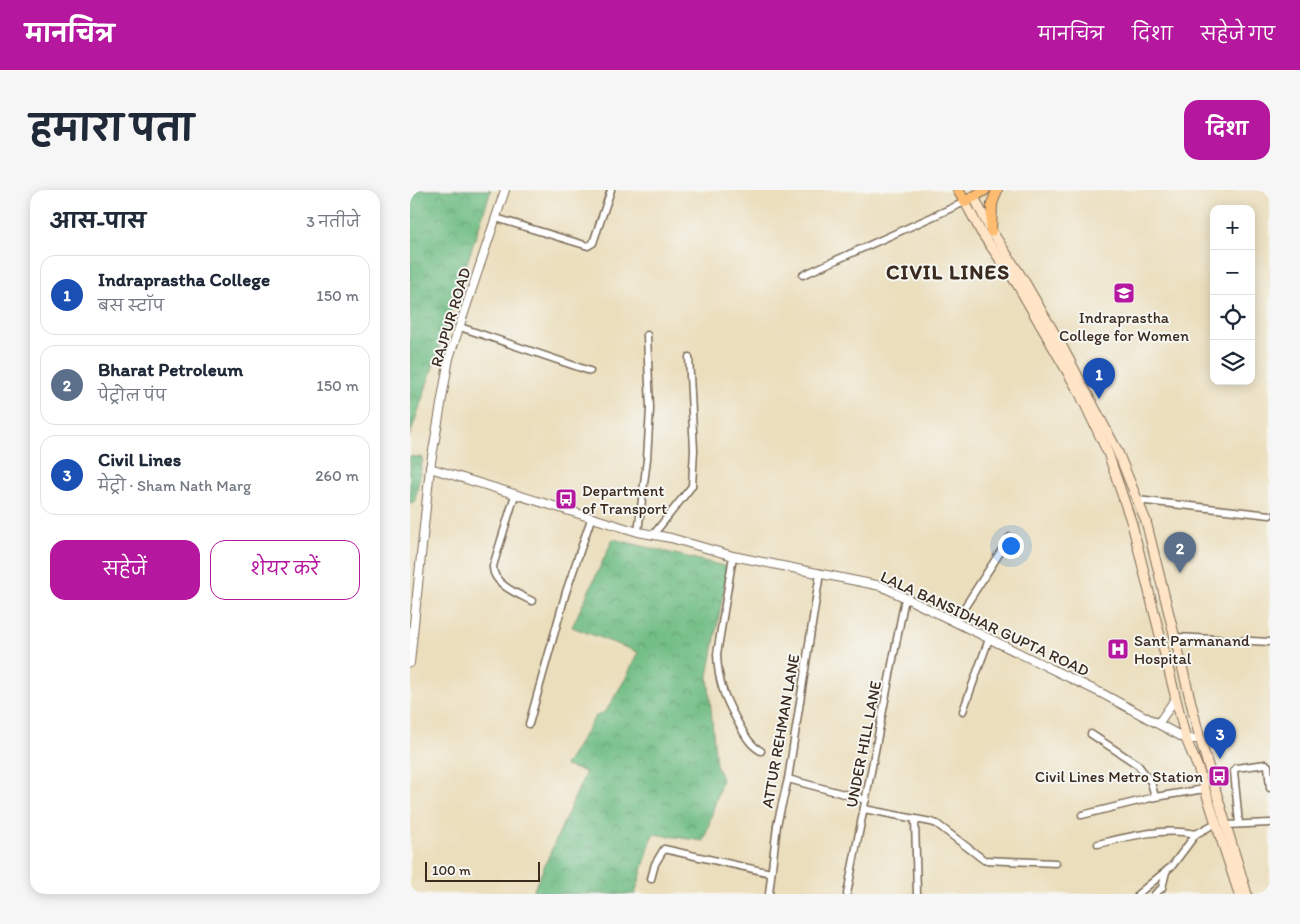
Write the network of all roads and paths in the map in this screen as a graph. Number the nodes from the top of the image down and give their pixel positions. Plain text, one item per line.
1 (505, 190) edge
2 (611, 190) edge
3 (958, 190) edge
4 (985, 190) edge
5 (997, 190) edge
6 (970, 196) edge
7 (496, 218) junction
8 (991, 231) junction
9 (803, 275) dead end
10 (460, 327) junction
11 (647, 335) dead end
12 (688, 357) dead end
13 (590, 371) dead end
14 (430, 468) junction
15 (515, 495) junction
16 (1137, 500) junction
17 (1270, 514) edge
18 (591, 519) junction
19 (638, 532) junction
20 (653, 535) junction
21 (1010, 537) dead end
22 (734, 556) junction
23 (820, 573) junction
24 (905, 598) junction
25 (532, 601) dead end
26 (955, 622) junction
27 (1176, 637) junction
28 (989, 639) junction
29 (1270, 642) edge
30 (410, 664) edge
31 (1176, 698) junction
32 (963, 711) dead end
33 (529, 724) dead end
34 (1158, 724) junction
35 (1091, 734) dead end
36 (1186, 739) junction
37 (1200, 739) junction
38 (761, 751) dead end
39 (788, 779) junction
40 (1270, 788) edge
41 (1205, 789) junction
42 (1155, 798) junction
43 (866, 800) junction
44 (864, 809) junction
45 (1082, 816) dead end
46 (915, 819) junction
47 (1221, 824) junction
48 (1239, 824) junction
49 (1270, 824) edge
50 (1196, 834) junction
51 (1098, 844) dead end
52 (1056, 863) dead end
53 (1166, 871) junction
54 (771, 873) junction
55 (652, 880) dead end
56 (769, 894) edge
57 (847, 894) edge
58 (917, 894) edge
59 (1138, 894) edge
60 (1154, 894) edge
61 (1239, 894) edge
62 (1247, 894) edge

1 - 7 street, RAJPUR ROAD
2 - 7 street
3 - 6 main road
4 - 6 main road
5 - 8 main road
6 - 8 main road
6 - 9 street
6 - 31 main road
7 - 10 street, RAJPUR ROAD
8 - 16 main road
10 - 13 street
10 - 14 street, RAJPUR ROAD
11 - 19 street
12 - 20 street
14 - 15 street, LALA BANSIDHAR GUPTA ROAD
14 - 30 street, RAJPUR ROAD
15 - 18 street, LALA BANSIDHAR GUPTA ROAD
15 - 25 street
16 - 17 street
16 - 27 main road
18 - 19 street, LALA BANSIDHAR GUPTA ROAD
18 - 33 street
19 - 20 street, LALA BANSIDHAR GUPTA ROAD
20 - 22 street, LALA BANSIDHAR GUPTA ROAD
21 - 26 street
22 - 23 street, LALA BANSIDHAR GUPTA ROAD
22 - 38 street
23 - 24 street, LALA BANSIDHAR GUPTA ROAD
23 - 39 street, ATTUR REHMAN LANE
24 - 26 street, LALA BANSIDHAR GUPTA ROAD
24 - 43 street, UNDER HILL LANE
26 - 28 street, LALA BANSIDHAR GUPTA ROAD
27 - 29 street
27 - 37 main road
28 - 32 street
28 - 34 street, LALA BANSIDHAR GUPTA ROAD
31 - 34 street
31 - 36 main road
34 - 36 street, LALA BANSIDHAR GUPTA ROAD
35 - 42 street
36 - 37 street, LALA BANSIDHAR GUPTA ROAD
36 - 41 main road
37 - 47 main road
39 - 43 street
39 - 54 street, ATTUR REHMAN LANE
40 - 48 street
41 - 42 street
41 - 47 main road
42 - 45 street
43 - 44 street, UNDER HILL LANE
44 - 46 street
44 - 57 street, UNDER HILL LANE
46 - 52 street
46 - 58 street
47 - 48 street
47 - 50 street
47 - 61 main road
47 - 62 main road
48 - 49 street
50 - 51 street
50 - 53 street
53 - 59 street
53 - 60 street
54 - 55 street
54 - 56 street, ATTUR REHMAN LANE

